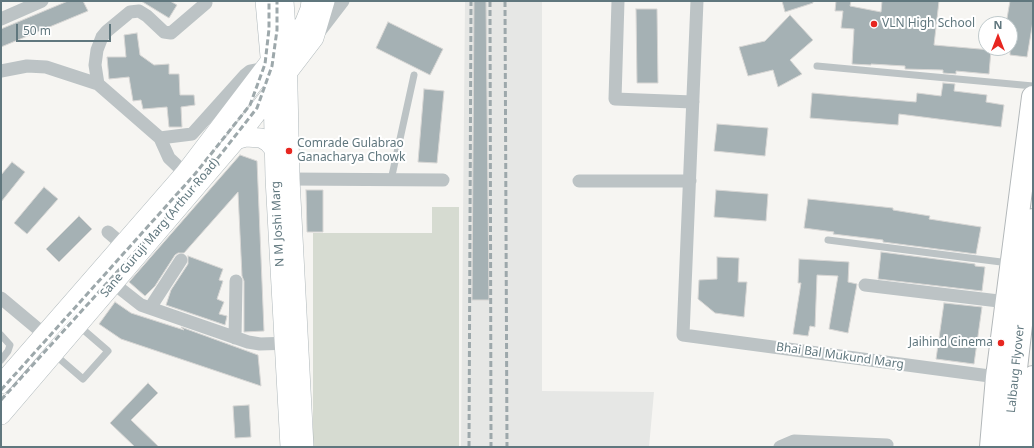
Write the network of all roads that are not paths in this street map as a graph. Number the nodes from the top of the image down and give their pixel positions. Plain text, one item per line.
1 (42, 1) edge
2 (265, 1) edge
3 (284, 1) edge
4 (310, 1) edge
5 (325, 1) edge
6 (343, 1) edge
7 (618, 1) edge
8 (697, 1) edge
9 (206, 3) dead end
10 (1, 19) edge
11 (309, 31) junction
12 (288, 44) junction
13 (268, 64) junction
14 (817, 66) dead end
15 (1, 71) edge
16 (287, 72) junction
17 (414, 75) dead end
18 (98, 84) junction
19 (1033, 86) edge
20 (273, 90) junction
21 (1033, 97) edge
22 (693, 102) junction
23 (160, 138) junction
24 (236, 140) junction
25 (282, 149) junction
26 (185, 173) junction
27 (290, 179) junction
28 (391, 180) junction
29 (443, 180) dead end
30 (579, 181) dead end
31 (690, 181) junction
32 (1033, 220) edge
33 (154, 222) junction
34 (108, 232) dead end
35 (828, 240) dead end
36 (130, 251) junction
37 (181, 260) dead end
38 (1012, 263) junction
39 (236, 281) dead end
40 (113, 283) junction
41 (1033, 283) edge
42 (865, 285) dead end
43 (1, 298) edge
44 (1007, 302) junction
45 (150, 308) junction
46 (78, 326) junction
47 (1, 336) edge
48 (235, 338) junction
49 (39, 340) junction
50 (292, 343) junction
51 (51, 357) junction
52 (1, 360) edge
53 (997, 377) junction
54 (1, 384) edge
55 (1032, 390) edge
56 (1, 415) edge
57 (297, 441) edge
58 (887, 445) dead end
59 (780, 447) edge
60 (991, 447) edge
61 (1007, 447) edge
62 (1014, 447) edge
63 (1025, 447) edge

1 - 10 street
2 - 13 main road, N M Joshi Marg
3 - 12 main road, N M Joshi Marg
4 - 11 main road
5 - 11 main road
6 - 11 street
7 - 22 street
8 - 22 street
9 - 18 street
11 - 12 main road, Sane Guruji Marg (Arthur Road)
11 - 16 main road, Sane Guruji Marg (Arthur Road)
12 - 13 main road, Sane Guruji Marg (Arthur Road)
12 - 16 main road, N M Joshi Marg
13 - 20 main road, N M Joshi Marg
13 - 23 street
13 - 26 main road, Sane Guruji Marg (Arthur Road)
14 - 19 lane
15 - 18 street
16 - 20 main road, Sane Guruji Marg (Arthur Road)
16 - 25 main road, N M Joshi Marg
17 - 28 lane
18 - 23 street
20 - 24 main road, Sane Guruji Marg (Arthur Road)
20 - 25 main road, N M Joshi Marg
21 - 38 highway
22 - 31 street
23 - 26 street
24 - 25 main road
24 - 33 main road, Sane Guruji Marg (Arthur Road)
25 - 27 main road, N M Joshi Marg
25 - 50 main road, N M Joshi Marg
26 - 33 main road, Sane Guruji Marg (Arthur Road)
27 - 28 street
27 - 50 main road, N M Joshi Marg
28 - 29 street
30 - 31 street
31 - 53 street, Bhai Bal Mukund Marg
32 - 61 highway, Lalbaug Flyover
33 - 36 main road, Sane Guruji Marg (Arthur Road)
34 - 36 street
35 - 38 lane
36 - 40 main road, Sane Guruji Marg (Arthur Road)
36 - 49 main road, Sane Guruji Marg (Arthur Road)
37 - 45 street
38 - 44 highway
39 - 48 street
40 - 45 street
40 - 46 main road, Sane Guruji Marg (Arthur Road)
41 - 62 highway, Lalbaug Flyover
42 - 44 street
43 - 49 street
44 - 53 highway
45 - 48 street
46 - 51 main road, Sane Guruji Marg (Arthur Road)
46 - 51 lane
47 - 52 lane
48 - 50 street
49 - 51 main road
49 - 54 main road, Sane Guruji Marg (Arthur Road)
50 - 57 main road, N M Joshi Marg
51 - 56 main road, Sane Guruji Marg (Arthur Road)
53 - 60 highway
55 - 63 highway
58 - 59 street

